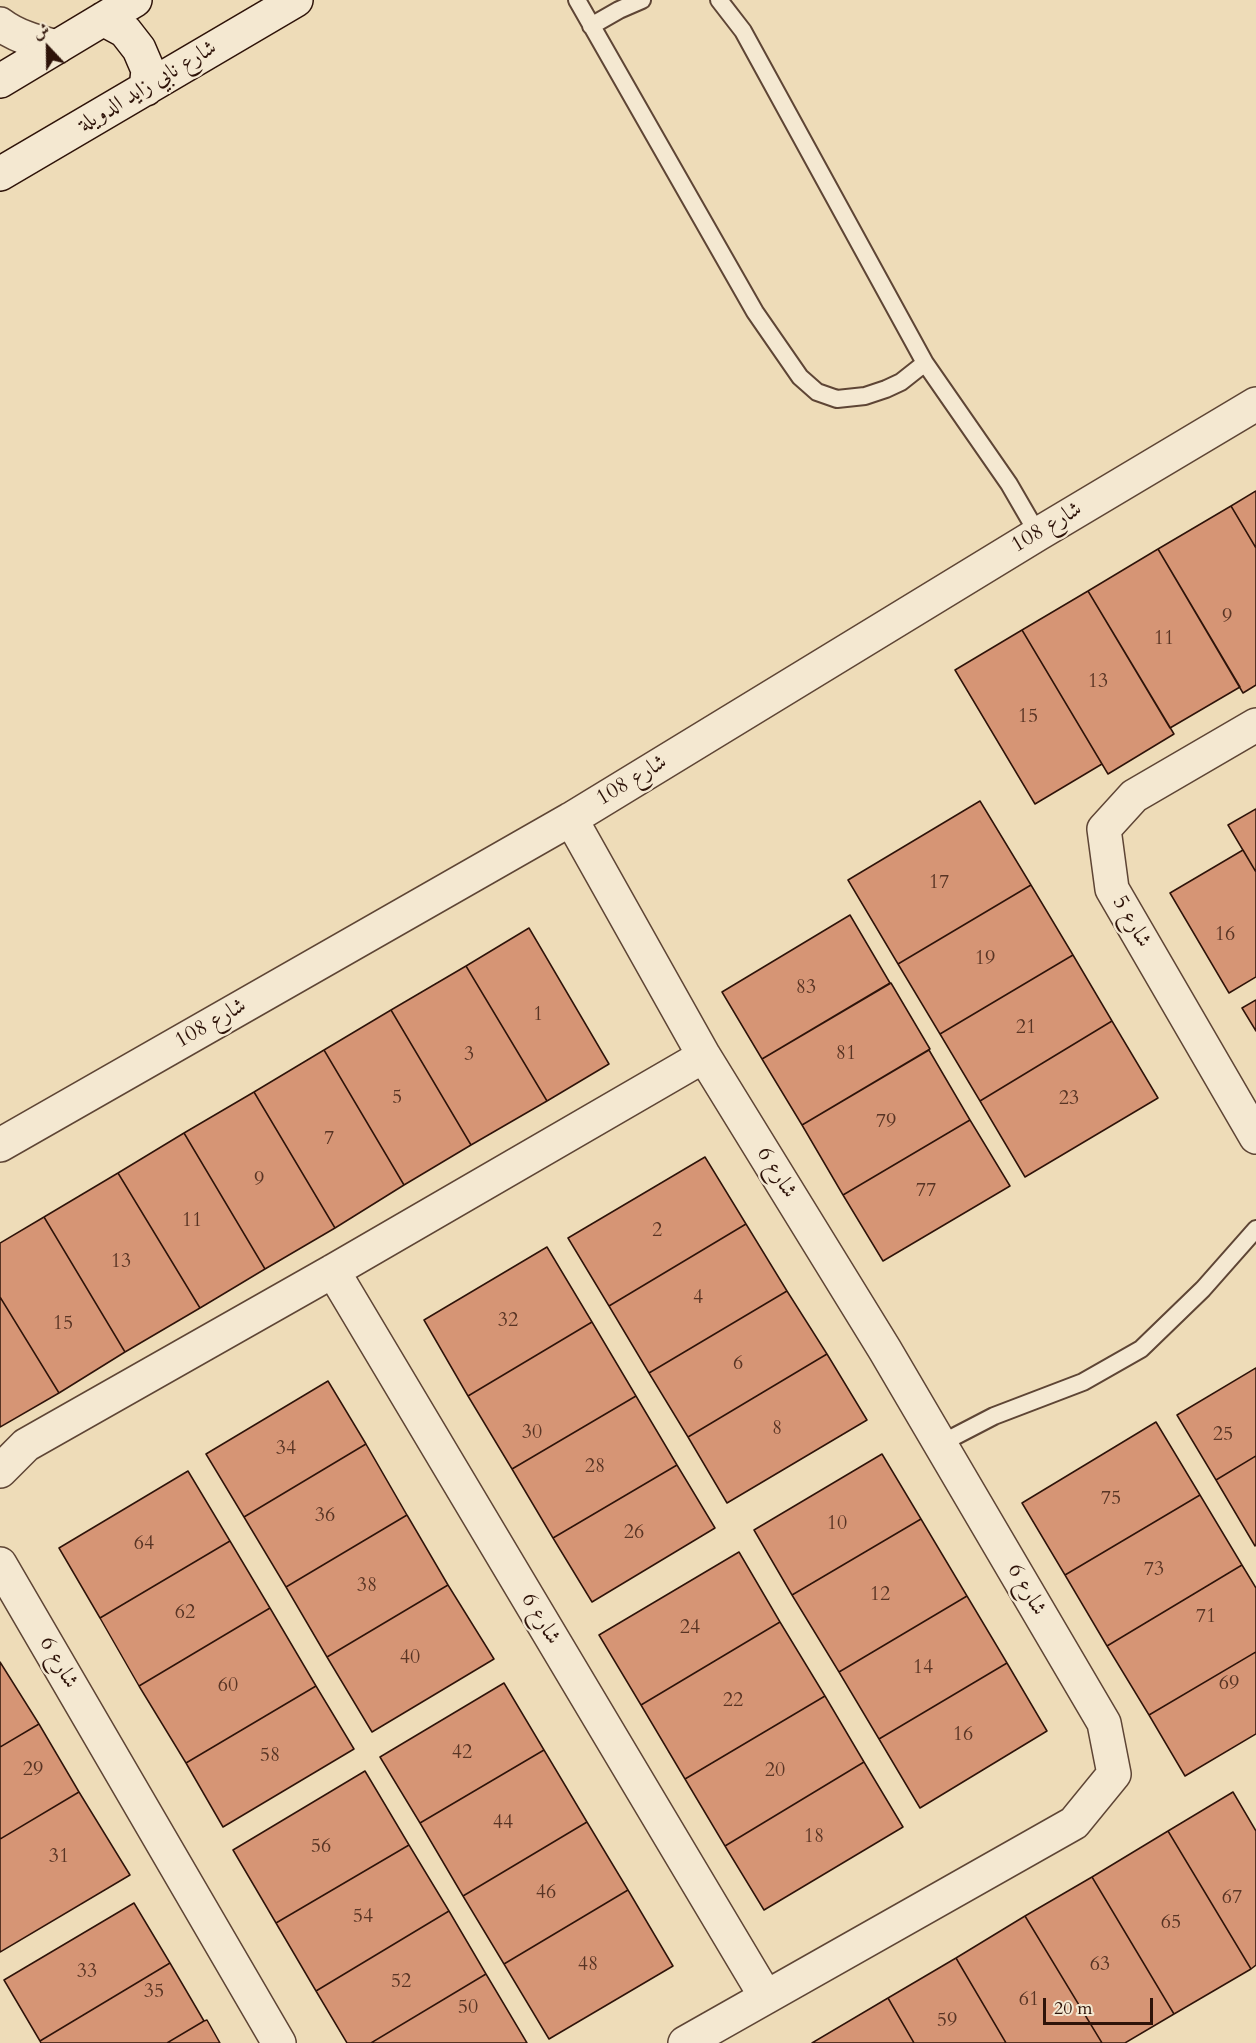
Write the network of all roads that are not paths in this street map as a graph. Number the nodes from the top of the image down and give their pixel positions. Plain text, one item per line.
1 (135, 0) edge
2 (296, 0) edge
3 (577, 0) edge
4 (642, 0) edge
5 (719, 0) edge
6 (103, 19) junction
7 (0, 24) edge
8 (591, 26) junction
9 (57, 47) junction
10 (0, 81) edge
11 (146, 89) junction
12 (0, 174) edge
13 (924, 363) junction
14 (1256, 404) edge
15 (1038, 534) junction
16 (1256, 725) edge
17 (571, 819) junction
18 (704, 1056) junction
19 (1256, 1137) edge
20 (0, 1144) edge
21 (1256, 1229) edge
22 (333, 1271) junction
23 (940, 1444) junction
24 (0, 1471) edge
25 (0, 1564) edge
26 (766, 1997) junction
27 (279, 2043) edge
28 (685, 2043) edge

1 - 6 street
2 - 11 street, شارع نابي زايد الدويلة
3 - 8 lane
4 - 8 lane
5 - 13 lane
6 - 9 street
6 - 11 street
7 - 9 street
8 - 13 lane
9 - 10 street
11 - 12 street, شارع نابي زايد الدويلة
13 - 15 lane
14 - 15 street, شارع 108
15 - 17 street, شارع 108
16 - 19 street, شارع 5
17 - 18 street, شارع 6
17 - 20 street, شارع 108
18 - 22 street
18 - 23 street, شارع 6
21 - 23 lane
22 - 24 street
22 - 26 street, شارع 6
23 - 26 street, شارع 6
25 - 27 street, شارع 6
26 - 28 street, شارع 6

